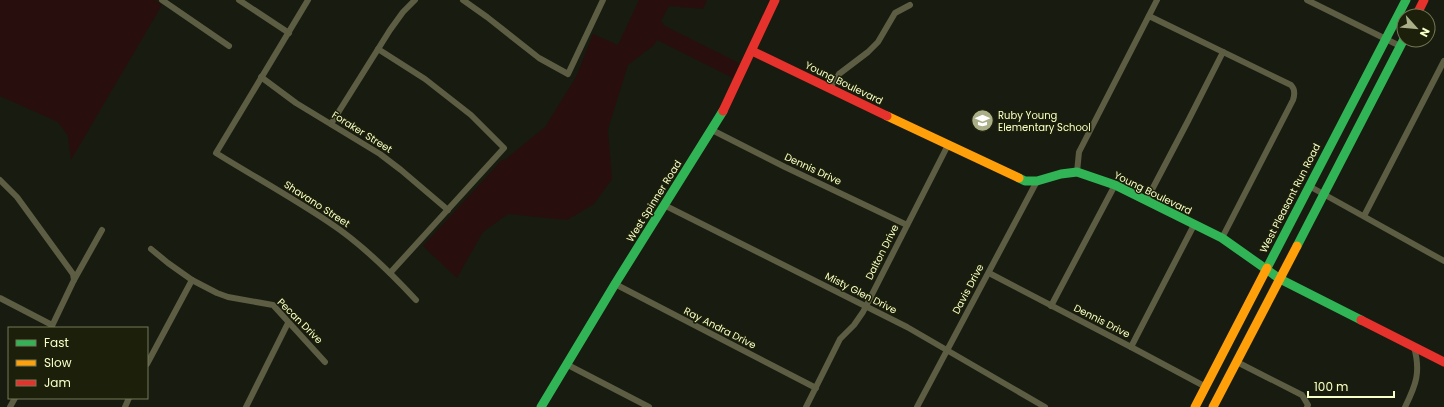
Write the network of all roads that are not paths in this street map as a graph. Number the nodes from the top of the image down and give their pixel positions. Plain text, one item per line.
1 (162, 0) edge
2 (239, 0) edge
3 (308, 0) edge
4 (415, 0) edge
5 (463, 0) edge
6 (603, 0) edge
7 (775, 0) edge
8 (1157, 0) edge
9 (1307, 0) edge
10 (1406, 0) edge
11 (910, 5) dead end
12 (1149, 16) junction
13 (289, 33) junction
14 (1386, 38) junction
15 (1396, 40) edge
16 (229, 46) dead end
17 (1399, 48) edge
18 (378, 49) junction
19 (752, 51) junction
20 (1223, 52) junction
21 (1444, 61) edge
22 (261, 77) junction
23 (830, 88) junction
24 (331, 124) junction
25 (712, 130) junction
26 (948, 145) junction
27 (1077, 172) junction
28 (0, 180) edge
29 (1037, 181) junction
30 (1115, 185) junction
31 (1309, 186) junction
32 (1324, 194) junction
33 (1146, 201) junction
34 (664, 205) junction
35 (448, 210) junction
36 (1364, 216) junction
37 (907, 225) junction
38 (1194, 225) junction
39 (102, 230) dead end
40 (1222, 238) junction
41 (151, 248) dead end
42 (1443, 259) edge
43 (1266, 269) junction
44 (390, 273) junction
45 (989, 273) junction
46 (1280, 279) junction
47 (74, 280) junction
48 (192, 280) junction
49 (615, 284) junction
50 (0, 298) edge
51 (416, 300) dead end
52 (1051, 306) junction
53 (865, 307) junction
54 (288, 322) junction
55 (52, 326) edge
56 (1131, 347) junction
57 (1414, 347) junction
58 (947, 350) junction
59 (148, 362) edge
60 (326, 362) dead end
61 (1237, 362) junction
62 (1444, 362) edge
63 (566, 364) junction
64 (1206, 387) junction
65 (816, 388) junction
66 (246, 407) edge
67 (541, 407) edge
68 (649, 407) edge
69 (806, 407) edge
70 (917, 407) edge
71 (1045, 407) edge
72 (1195, 407) edge
73 (1213, 407) edge
74 (1307, 407) edge
75 (1405, 407) edge

1 - 16 street
2 - 13 street
3 - 13 street
4 - 18 street
5 - 6 street
7 - 19 street, West Spinner Road
8 - 12 street
9 - 14 street
10 - 14 street, West Pleasant Run Road
11 - 23 street
12 - 20 street
12 - 27 street
13 - 22 street
14 - 15 street
14 - 31 street, West Pleasant Run Road
17 - 32 street
18 - 24 street
18 - 35 street
19 - 23 street, Young Boulevard
19 - 25 street, West Spinner Road
20 - 33 street
20 - 40 street
21 - 36 street
22 - 24 street, Foraker Street
22 - 44 street, Shavano Street
23 - 26 street, Young Boulevard
24 - 35 street, Foraker Street
25 - 34 street, West Spinner Road
25 - 37 street, Dennis Drive
26 - 29 street, Young Boulevard
26 - 37 street, Dalton Drive
27 - 29 street, Young Boulevard
27 - 30 street, Young Boulevard
28 - 47 street
29 - 45 street, Davis Drive
30 - 33 street, Young Boulevard
30 - 52 street
31 - 32 street
31 - 43 street, West Pleasant Run Road
32 - 36 street
32 - 46 street
33 - 38 street, Young Boulevard
34 - 49 street, West Spinner Road
34 - 53 street, Misty Glen Drive
35 - 44 street
36 - 42 street
37 - 53 street, Dalton Drive
38 - 40 street, Young Boulevard
38 - 56 street
39 - 47 street
40 - 43 street, Young Boulevard
41 - 48 street, Pecan Drive
43 - 46 street, Young Boulevard
43 - 64 street, West Pleasant Run Road
44 - 51 street, Shavano Street
45 - 52 street, Dennis Drive
45 - 58 street, Davis Drive
46 - 57 street, Young Boulevard
46 - 61 street
47 - 55 street
48 - 54 street, Pecan Drive
48 - 59 street
49 - 63 street, West Spinner Road
49 - 65 street, Ray Andra Drive
50 - 55 street
52 - 56 street, Dennis Drive
53 - 58 street, Misty Glen Drive
53 - 65 street, Dalton Drive
54 - 60 street, Pecan Drive
54 - 66 street
56 - 64 street, Dennis Drive
57 - 62 street, Young Boulevard
57 - 75 street
58 - 70 street, Davis Drive
58 - 71 street, Misty Glen Drive
61 - 73 street
61 - 74 street
63 - 67 street, West Spinner Road
63 - 68 street
64 - 72 street, West Pleasant Run Road
65 - 69 street, Dalton Drive

